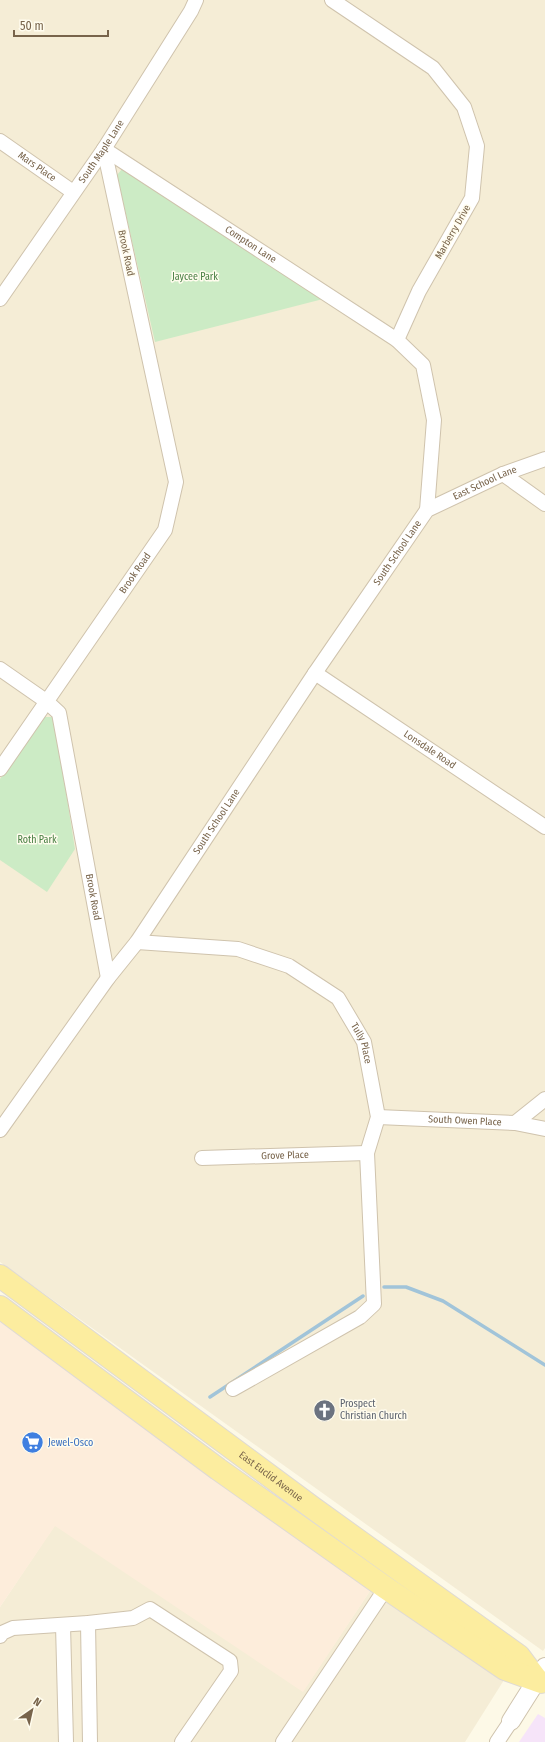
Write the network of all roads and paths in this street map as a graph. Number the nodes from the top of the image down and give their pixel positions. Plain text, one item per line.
1 (196, 0) edge
2 (332, 0) edge
3 (0, 141) edge
4 (104, 149) junction
5 (73, 192) junction
6 (0, 299) edge
7 (398, 340) junction
8 (545, 459) edge
9 (503, 474) junction
10 (545, 504) edge
11 (427, 510) junction
12 (0, 669) edge
13 (315, 673) junction
14 (46, 701) junction
15 (0, 769) edge
16 (545, 827) edge
17 (136, 942) junction
18 (108, 978) junction
19 (545, 1099) edge
20 (378, 1117) junction
21 (514, 1123) junction
22 (545, 1129) edge
23 (0, 1130) edge
24 (367, 1153) junction
25 (202, 1158) dead end
26 (0, 1276) edge
27 (0, 1307) edge
28 (233, 1389) dead end
29 (386, 1588) junction
30 (88, 1624) junction
31 (63, 1625) junction
32 (0, 1636) edge
33 (542, 1677) edge
34 (511, 1721) joint
35 (66, 1742) edge
36 (90, 1742) edge
37 (182, 1742) edge
38 (283, 1742) edge
39 (497, 1742) edge

1 - 4 street, South Maple Lane
2 - 7 street, Marberry Drive
3 - 5 street, Mars Place
4 - 5 street, South Maple Lane
4 - 7 street, Compton Lane
4 - 14 street, Brook Road
5 - 6 street, South Maple Lane
7 - 11 street
8 - 9 street, East School Lane
9 - 10 street
9 - 11 street, East School Lane
11 - 13 street, South School Lane
12 - 14 street
13 - 16 street, Lonsdale Road
13 - 17 street, South School Lane
14 - 15 street
14 - 18 street, Brook Road
17 - 18 street, South School Lane
17 - 20 street, Tully Place
18 - 23 street, South School Lane
19 - 21 street, South Owen Place
20 - 21 street, South Owen Place
20 - 24 street, Tully Place
21 - 22 street
24 - 25 street, Grove Place
24 - 28 street, Tully Place
26 - 33 main road, East Euclid Avenue
27 - 29 main road
29 - 33 main road
29 - 38 street
30 - 31 street
30 - 36 street
30 - 37 street
31 - 32 street
31 - 35 street
33 - 34 street
34 - 39 street

